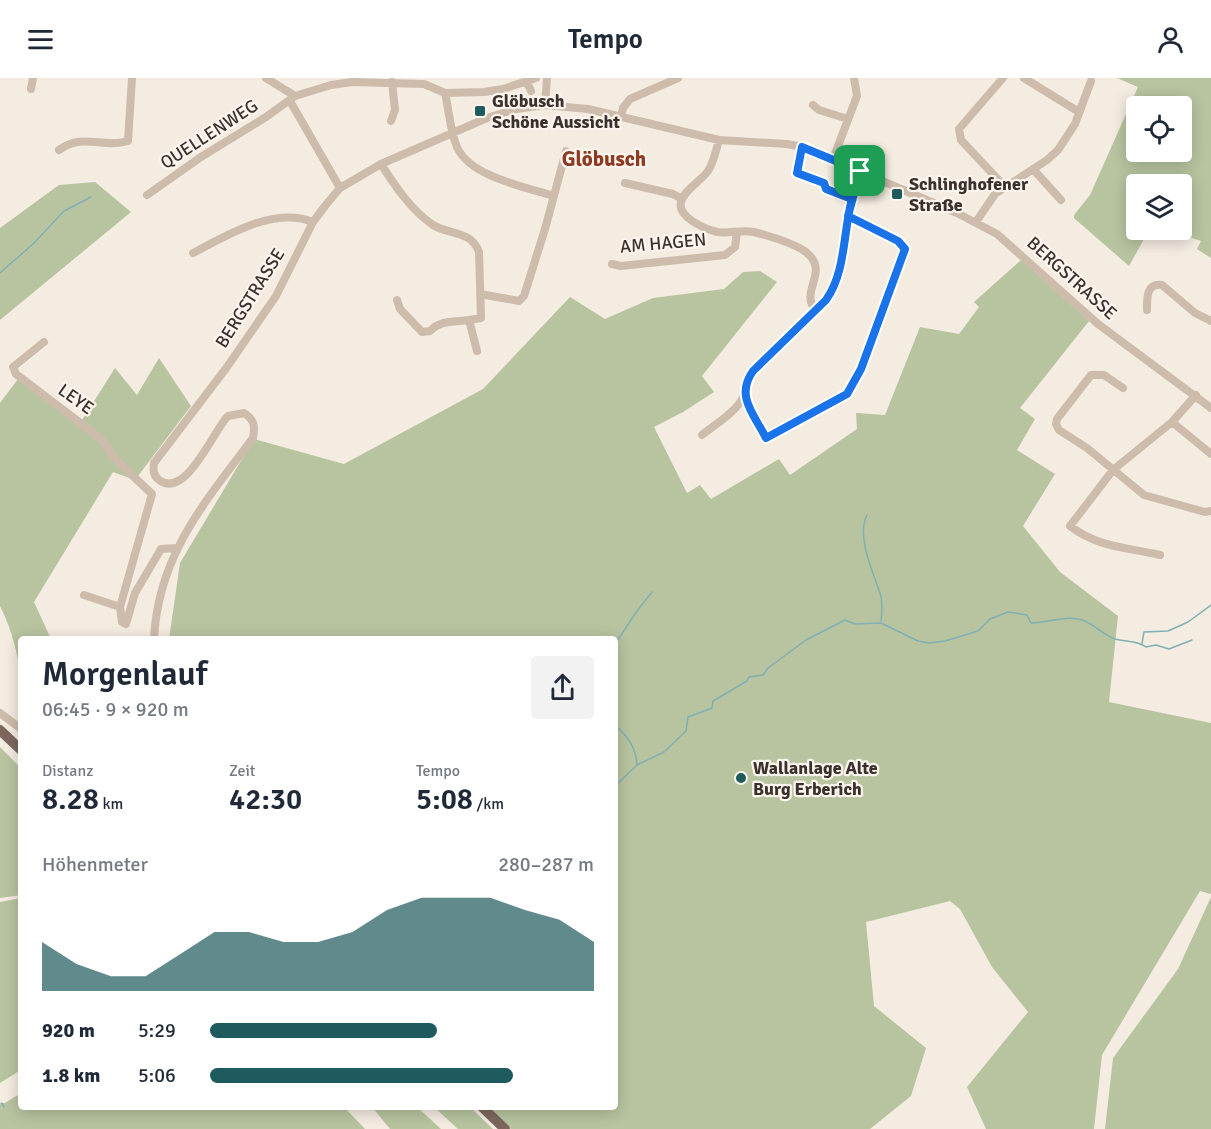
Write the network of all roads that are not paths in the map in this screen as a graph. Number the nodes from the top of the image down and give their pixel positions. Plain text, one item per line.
1 (33, 78) edge
2 (132, 78) edge
3 (266, 78) edge
4 (536, 78) edge
5 (547, 78) edge
6 (678, 78) edge
7 (854, 78) edge
8 (1003, 78) edge
9 (1024, 78) edge
10 (423, 81) edge
11 (1090, 81) dead end
12 (392, 82) junction
13 (527, 82) junction
14 (31, 89) dead end
15 (531, 91) dead end
16 (445, 93) junction
17 (293, 98) junction
18 (544, 105) junction
19 (813, 105) dead end
20 (1079, 112) junction
21 (621, 117) junction
22 (849, 120) junction
23 (391, 121) dead end
24 (453, 132) junction
25 (719, 140) junction
26 (802, 147) junction
27 (59, 150) dead end
28 (566, 151) dead end
29 (833, 159) junction
30 (381, 164) junction
31 (1033, 170) junction
32 (860, 171) junction
33 (625, 183) dead end
34 (1005, 187) junction
35 (340, 188) junction
36 (147, 195) dead end
37 (554, 196) junction
38 (682, 199) junction
39 (852, 199) junction
40 (1061, 200) dead end
41 (848, 216) junction
42 (313, 222) junction
43 (976, 222) junction
44 (737, 232) junction
45 (193, 252) dead end
46 (612, 264) dead end
47 (480, 294) junction
48 (397, 300) dead end
49 (816, 310) junction
50 (1147, 310) dead end
51 (469, 320) junction
52 (1211, 321) edge
53 (44, 342) dead end
54 (477, 351) dead end
55 (1123, 388) dead end
56 (744, 395) junction
57 (1196, 395) junction
58 (1211, 408) edge
59 (1172, 422) junction
60 (702, 435) dead end
61 (1211, 454) edge
62 (1113, 470) junction
63 (1211, 511) edge
64 (176, 548) junction
65 (1160, 555) dead end
66 (84, 595) dead end
67 (120, 607) junction
68 (154, 636) edge
69 (0, 713) edge
70 (18, 727) edge
71 (0, 730) edge
72 (18, 747) edge
73 (485, 1110) edge
74 (505, 1129) edge

1 - 14 street
2 - 27 street
3 - 17 street
4 - 13 street
5 - 18 street
6 - 21 street
7 - 22 street
8 - 34 street
9 - 20 street
10 - 12 street, QUELLENWEG
10 - 16 street, QUELLENWEG
11 - 20 street
12 - 17 street, QUELLENWEG
12 - 23 street
13 - 15 street
13 - 16 street
16 - 24 street
17 - 35 street
17 - 36 street, QUELLENWEG
18 - 21 street, BERGSTRASSE
18 - 24 street, BERGSTRASSE
19 - 22 street
20 - 31 street
21 - 25 street, BERGSTRASSE
22 - 29 street
24 - 30 street, BERGSTRASSE
24 - 37 street
25 - 26 street, BERGSTRASSE
25 - 38 street
26 - 29 street, BERGSTRASSE
26 - 39 street
28 - 37 street
29 - 32 street, BERGSTRASSE
30 - 35 street, BERGSTRASSE
30 - 47 street
31 - 34 street
31 - 40 street
32 - 39 street
32 - 43 street, BERGSTRASSE
33 - 38 street
34 - 43 street
35 - 42 street, BERGSTRASSE
37 - 47 street
38 - 44 street
39 - 41 street
41 - 49 street
41 - 56 street
42 - 45 street
42 - 64 street, BERGSTRASSE
43 - 57 street, BERGSTRASSE
44 - 46 street, AM HAGEN
44 - 49 street
47 - 51 street
48 - 51 street
49 - 56 street
50 - 52 street
51 - 54 street
53 - 67 street, LEYE
55 - 62 street
56 - 60 street
57 - 58 street, BERGSTRASSE
57 - 59 street
59 - 61 street
59 - 62 street
62 - 63 street
62 - 65 street
64 - 67 street
64 - 68 street, BERGSTRASSE
66 - 67 street
69 - 70 street
71 - 72 main road
73 - 74 main road

